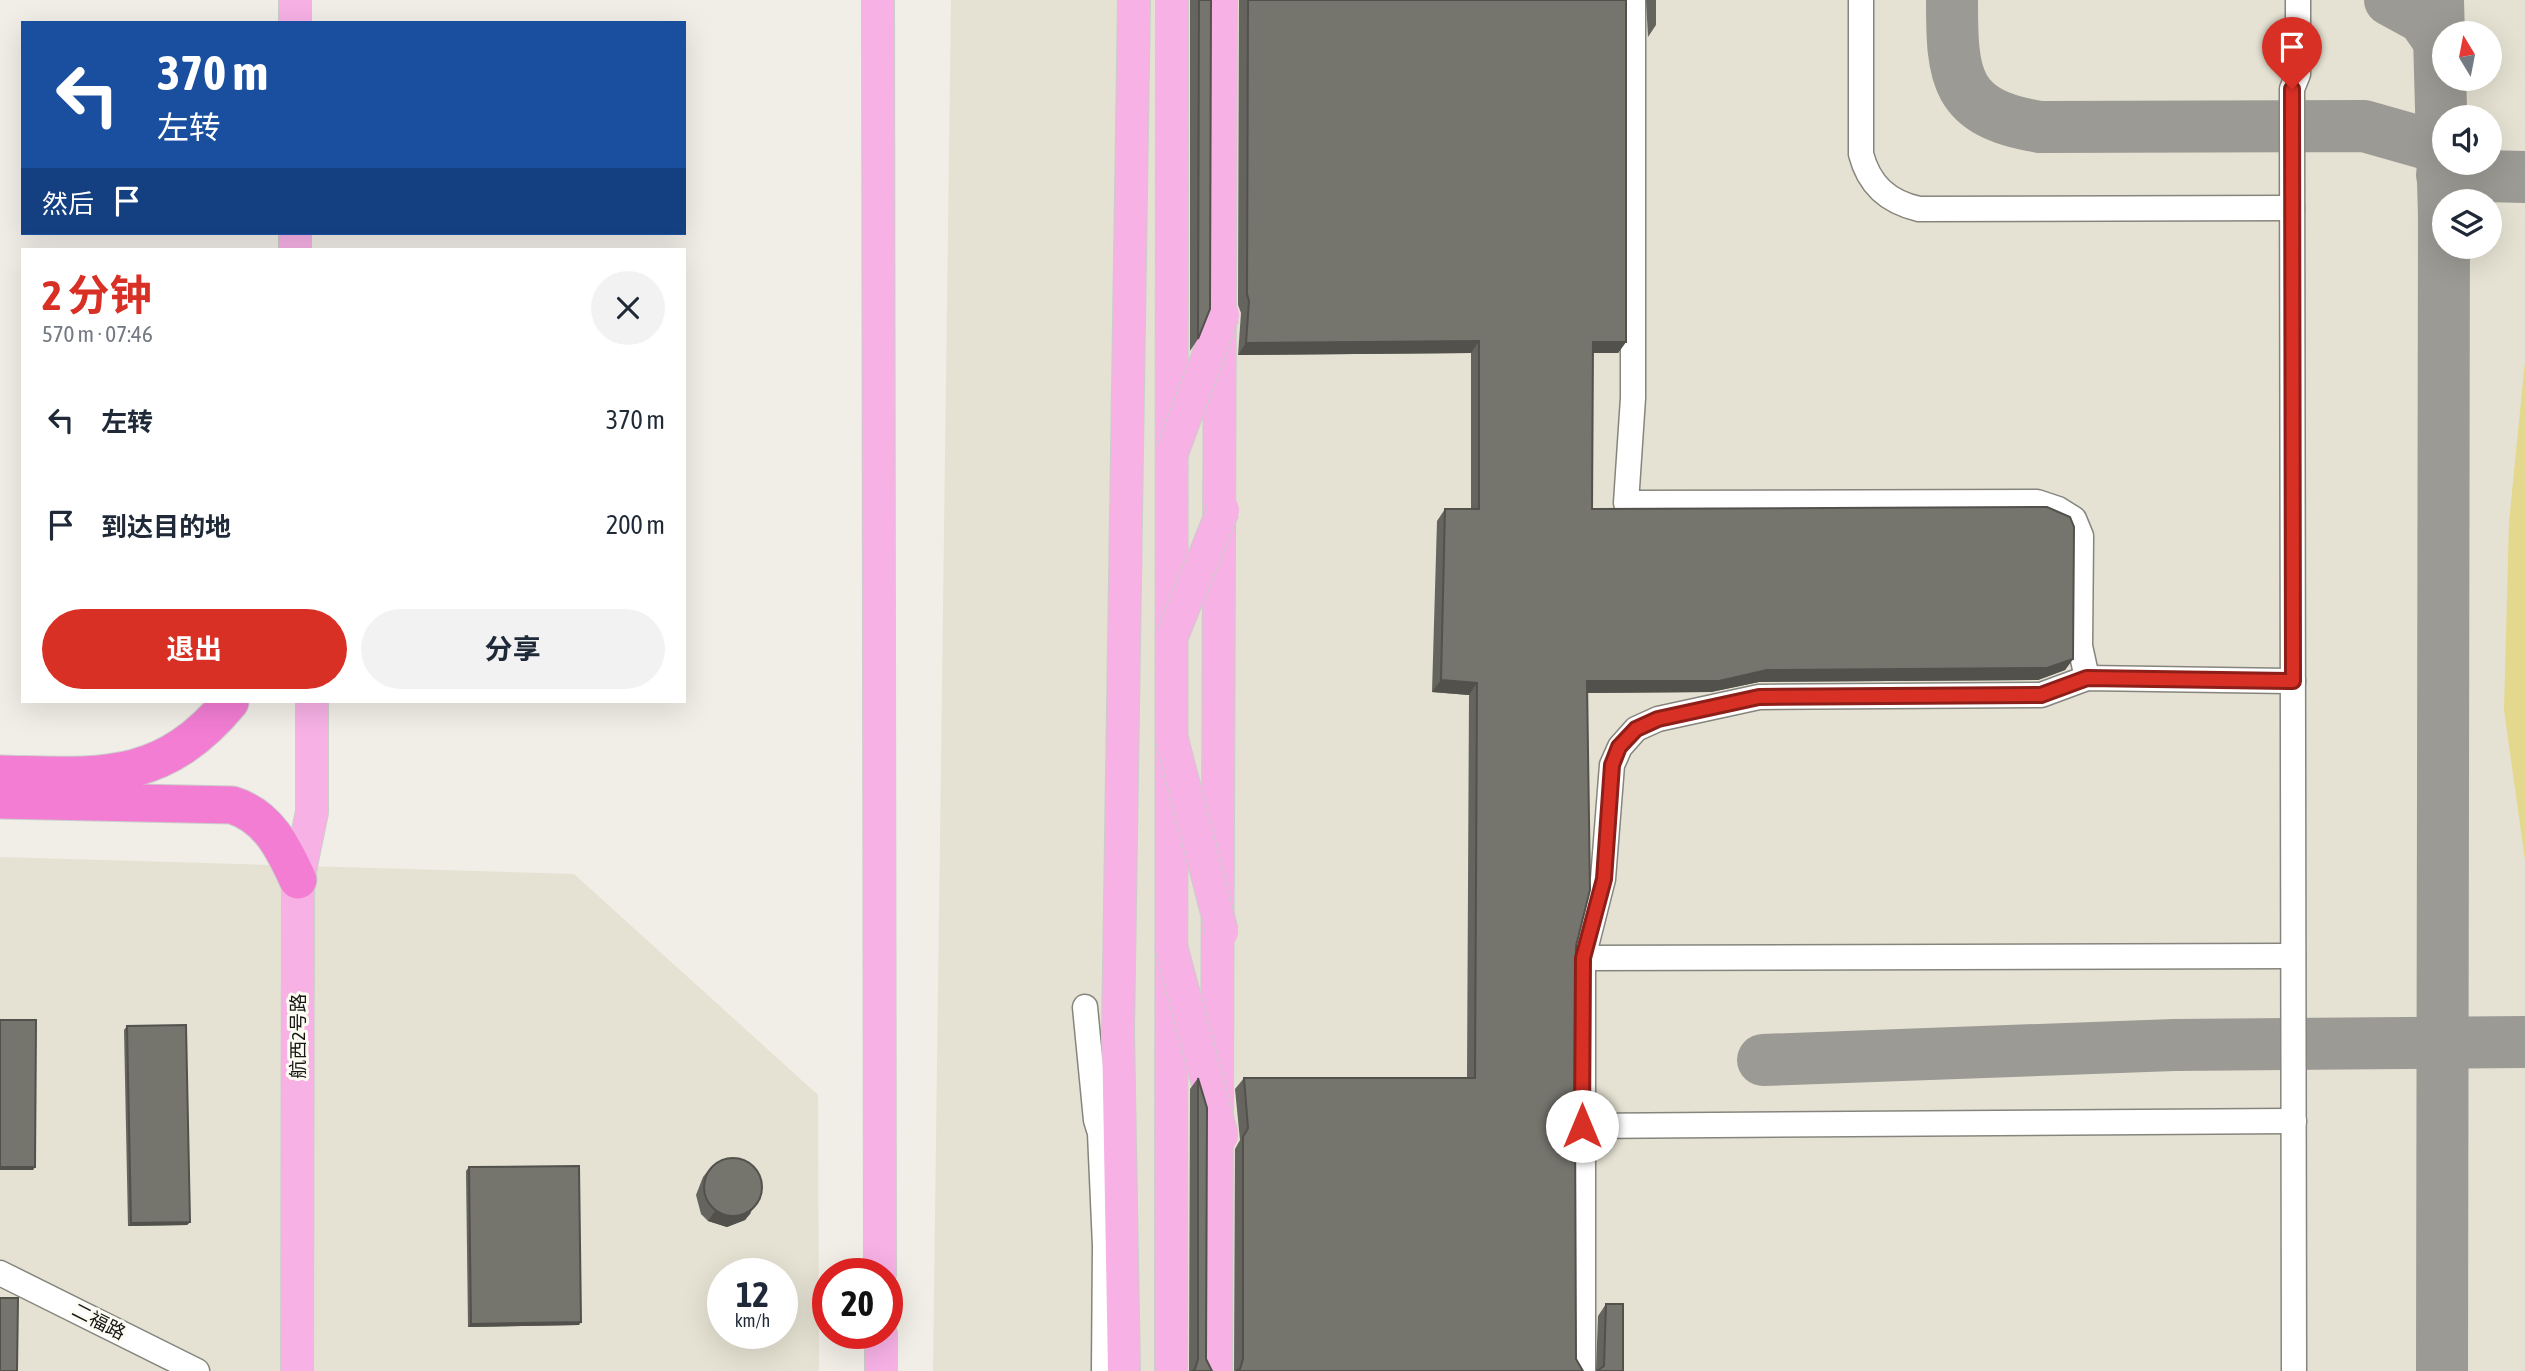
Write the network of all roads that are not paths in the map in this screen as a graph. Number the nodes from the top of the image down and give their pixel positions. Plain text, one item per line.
1 (295, 0) edge
2 (878, 0) edge
3 (1134, 0) edge
4 (1172, 0) edge
5 (1222, 0) edge
6 (1633, 0) edge
7 (1861, 0) edge
8 (2298, 0) edge
9 (295, 21) edge
10 (2292, 208) junction
11 (1223, 315) junction
12 (1172, 453) junction
13 (1223, 510) junction
14 (1172, 636) junction
15 (2087, 678) junction
16 (2293, 681) junction
17 (229, 703) edge
18 (312, 703) edge
19 (1172, 739) junction
20 (0, 774) edge
21 (0, 800) edge
22 (298, 880) junction
23 (1222, 932) junction
24 (1171, 946) junction
25 (2293, 956) junction
26 (1583, 958) junction
27 (1085, 1007) dead end
28 (1096, 1120) junction
29 (2294, 1121) junction
30 (1582, 1126) junction
31 (1222, 1136) junction
32 (880, 1258) edge
33 (0, 1273) edge
34 (881, 1349) edge
35 (197, 1371) edge
36 (297, 1371) edge
37 (881, 1371) edge
38 (1090, 1371) edge
39 (1104, 1371) edge
40 (1124, 1371) edge
41 (1171, 1371) edge
42 (1216, 1371) edge
43 (1222, 1371) edge
44 (1583, 1371) edge
45 (2294, 1371) edge

1 - 9 main road
2 - 32 main road
3 - 40 main road
4 - 12 main road
5 - 11 main road
5 - 42 main road
6 - 15 street
7 - 10 street
8 - 10 street
10 - 16 street
11 - 12 main road, bridge
11 - 13 main road, bridge
12 - 14 main road, bridge
13 - 14 main road, bridge
13 - 23 main road, bridge
14 - 19 main road
15 - 16 street
15 - 26 street
16 - 25 street
17 - 20 highway
18 - 22 main road, 航西2号路
19 - 23 main road, bridge
19 - 24 main road, bridge
21 - 22 highway
22 - 36 main road, 航西2号路
23 - 31 main road, bridge
24 - 31 main road, bridge
24 - 41 main road, bridge
25 - 26 street
25 - 29 street
26 - 30 street
27 - 28 street
28 - 38 street
28 - 39 street
29 - 30 street
29 - 45 street
30 - 44 street
31 - 43 main road
33 - 35 street, 二福路
34 - 37 main road

